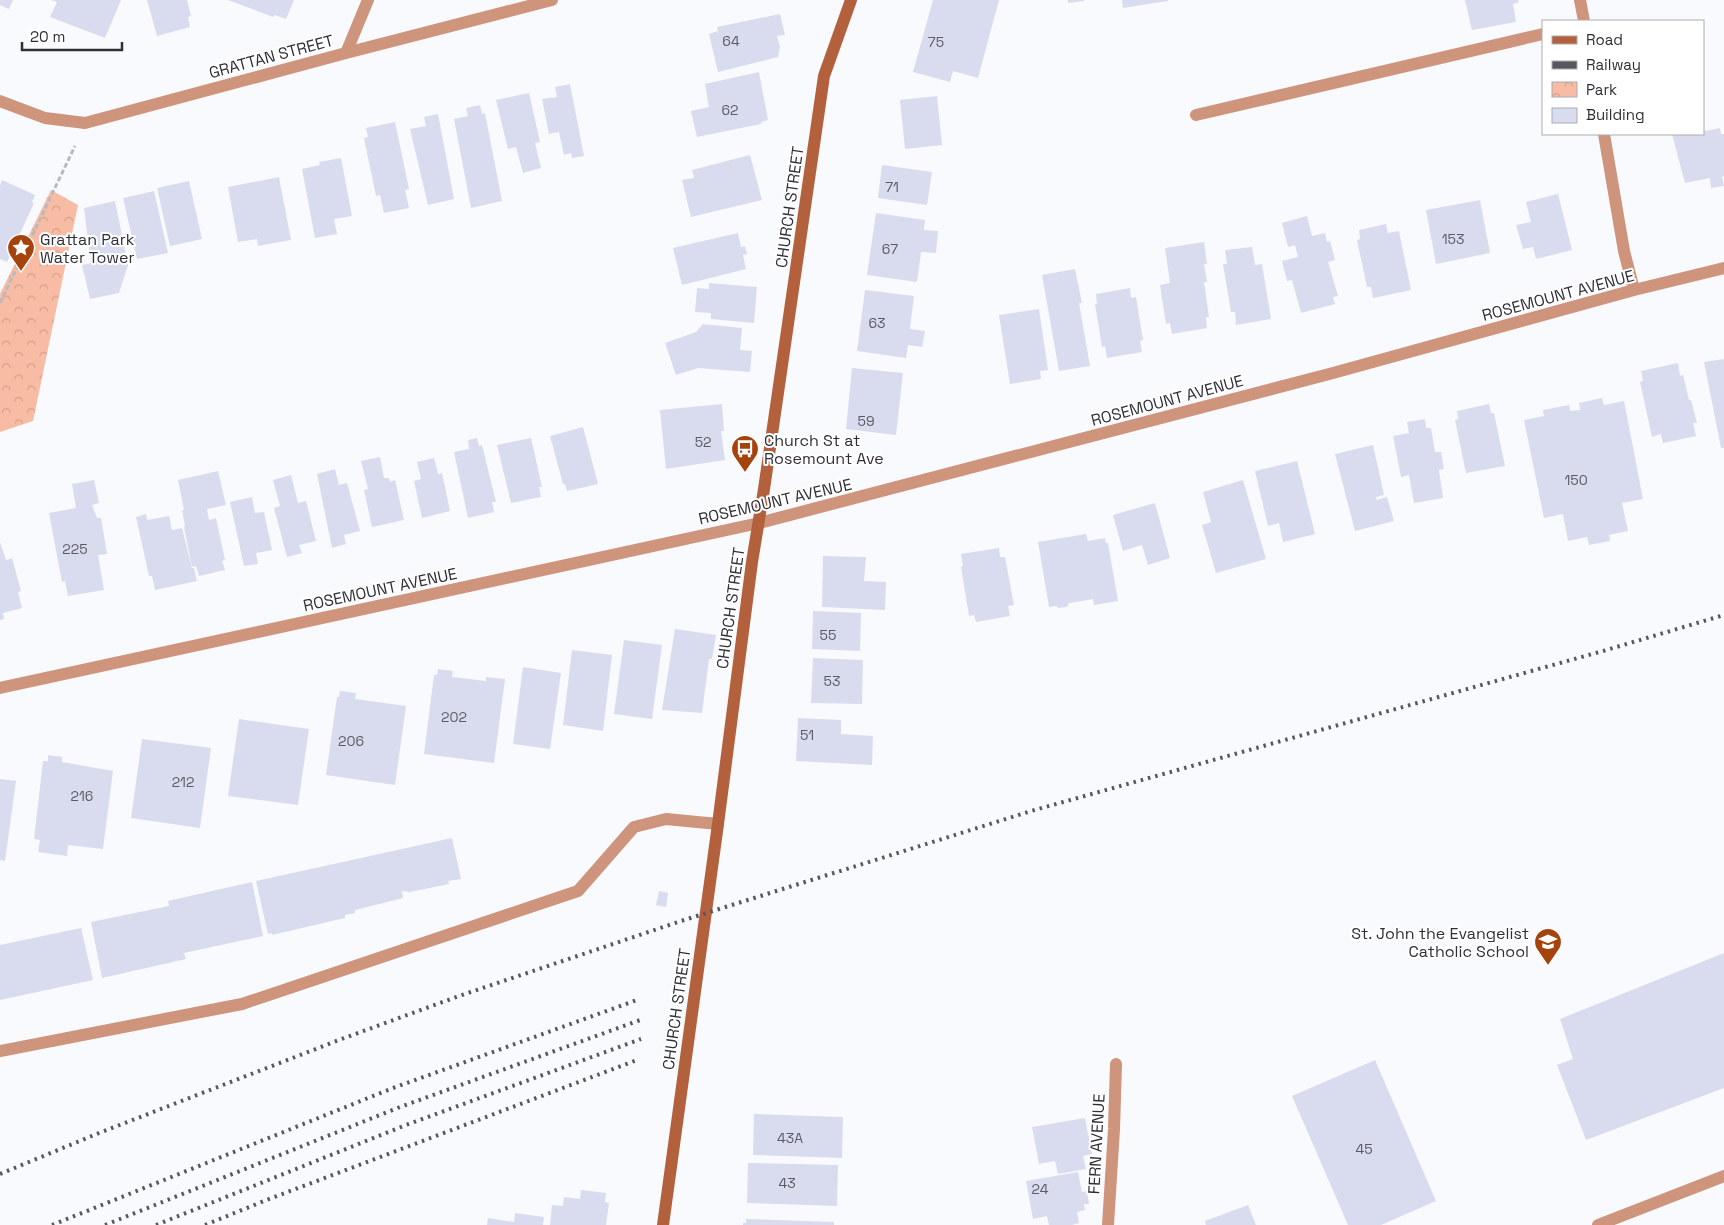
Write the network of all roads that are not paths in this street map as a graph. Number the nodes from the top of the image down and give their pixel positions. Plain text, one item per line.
1 (368, 0) edge
2 (552, 0) edge
3 (851, 0) edge
4 (1580, 0) edge
5 (1584, 20) edge
6 (1542, 34) edge
7 (346, 52) junction
8 (0, 101) edge
9 (1196, 115) dead end
10 (1604, 135) edge
11 (1724, 268) edge
12 (1634, 290) junction
13 (759, 523) junction
14 (0, 688) edge
15 (718, 824) junction
16 (0, 1051) edge
17 (1116, 1064) dead end
18 (1724, 1176) edge
19 (663, 1225) edge
20 (1108, 1225) edge
21 (1598, 1225) edge

1 - 7 street
2 - 7 street, GRATTAN STREET
3 - 13 street, CHURCH STREET
4 - 5 street
6 - 9 street
7 - 8 street, GRATTAN STREET
10 - 12 street
11 - 12 street, ROSEMOUNT AVENUE
12 - 13 street, ROSEMOUNT AVENUE
13 - 14 street, ROSEMOUNT AVENUE
13 - 15 street, CHURCH STREET
15 - 16 street
15 - 19 street, CHURCH STREET
17 - 20 street, FERN AVENUE
18 - 21 street

